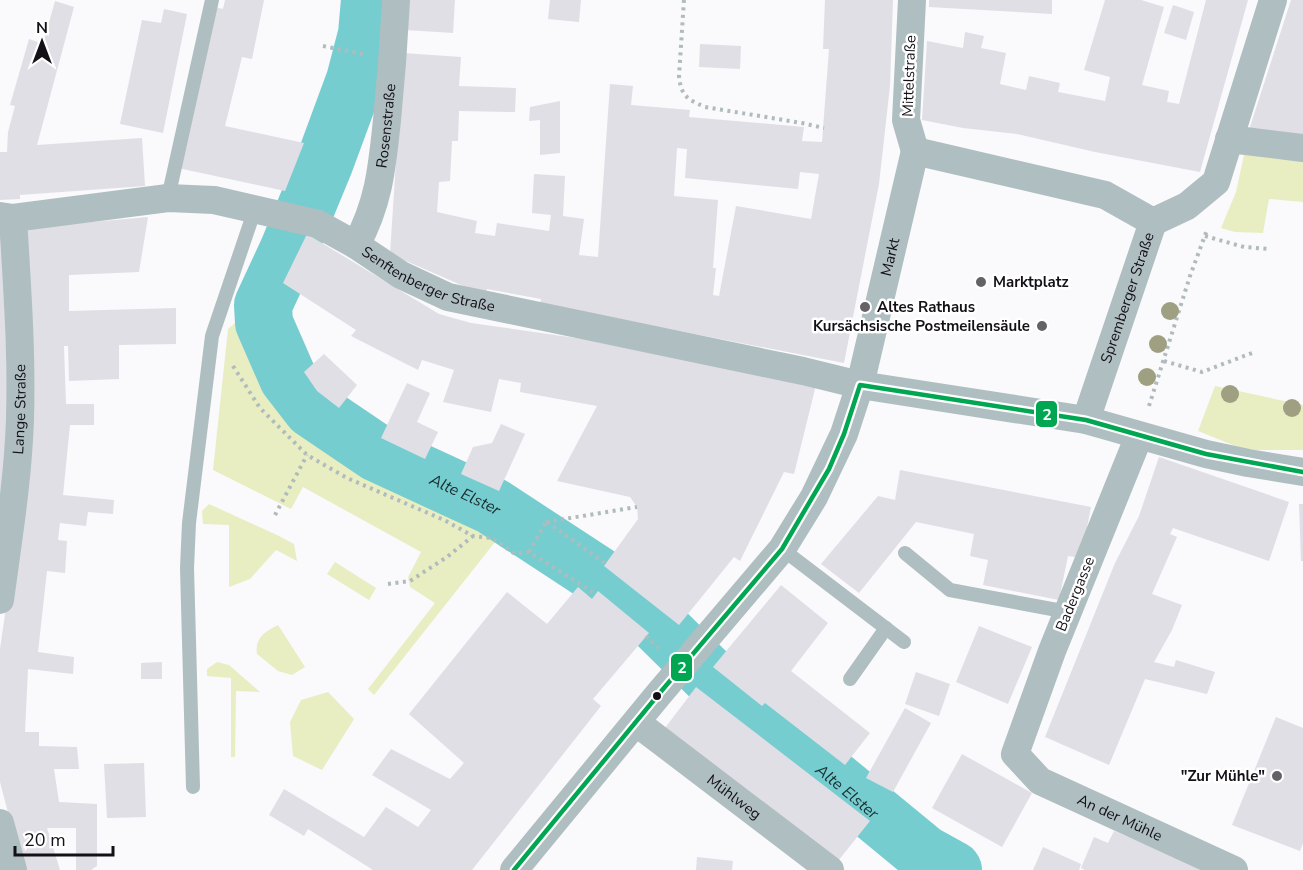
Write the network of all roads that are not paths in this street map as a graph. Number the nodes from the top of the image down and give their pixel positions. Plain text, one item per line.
1 (212, 0) edge
2 (396, 0) edge
3 (912, 0) edge
4 (1273, 0) edge
5 (1229, 139) junction
6 (1303, 148) edge
7 (915, 151) junction
8 (168, 198) junction
9 (265, 211) junction
10 (7, 217) edge
11 (1153, 222) junction
12 (356, 246) junction
13 (860, 385) junction
14 (1086, 420) junction
15 (1139, 436) junction
16 (1303, 472) edge
17 (782, 549) junction
18 (905, 553) dead end
19 (0, 600) edge
20 (1068, 612) junction
21 (886, 628) junction
22 (904, 642) dead end
23 (850, 679) dead end
24 (637, 723) junction
25 (1015, 754) joint
26 (193, 787) dead end
27 (0, 823) edge
28 (13, 870) edge
29 (514, 870) edge
30 (830, 870) edge
31 (1234, 870) edge

1 - 8 lane
2 - 12 street, Rosenstraße
3 - 7 street, Mittelstraße
4 - 5 street
5 - 6 street
5 - 11 street, Spremberger Straße
7 - 11 street
7 - 13 street, Markt
8 - 9 street, Senftenberger Straße
8 - 10 street, Senftenberger Straße
9 - 12 street, Senftenberger Straße
9 - 26 lane
10 - 19 street, Lange Straße
11 - 14 street, Spremberger Straße
12 - 13 street, Senftenberger Straße
13 - 14 street
13 - 17 street, Markt
14 - 15 street
15 - 16 street
15 - 20 street, Badergasse
17 - 21 lane
17 - 24 street, Markt
18 - 20 lane
20 - 25 street, Badergasse
21 - 22 lane
21 - 23 lane
24 - 29 street, Markt
24 - 30 street, Mühlweg
25 - 31 street, An der Mühle
27 - 28 street

